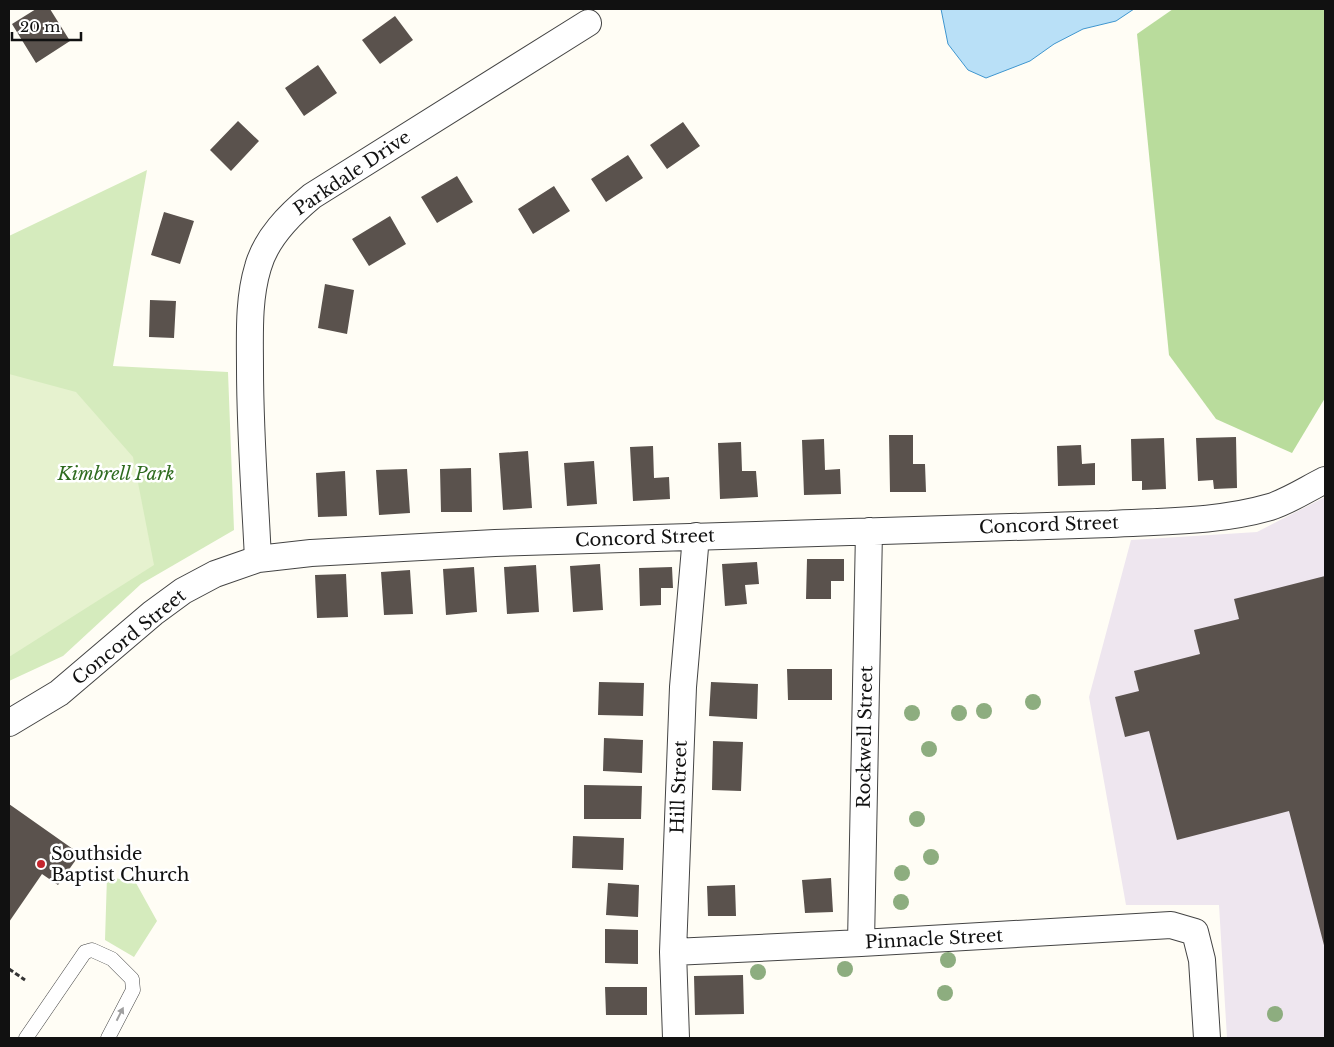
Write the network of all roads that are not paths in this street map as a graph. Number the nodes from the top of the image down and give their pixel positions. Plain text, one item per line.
1 (588, 22) dead end
2 (1325, 480) edge
3 (869, 531) junction
4 (696, 536) junction
5 (258, 560) junction
6 (9, 723) edge
7 (861, 943) junction
8 (673, 952) junction
9 (26, 1038) edge
10 (108, 1038) edge
11 (676, 1038) edge
12 (1207, 1038) edge

1 - 5 street, Parkdale Drive
2 - 3 street, Concord Street
3 - 4 street, Concord Street
3 - 7 street, Rockwell Street
4 - 5 street, Concord Street
4 - 8 street, Hill Street
5 - 6 street, Concord Street
7 - 8 street, Pinnacle Street
7 - 12 street, Pinnacle Street
8 - 11 street, Hill Street
10 -> 9 lane

